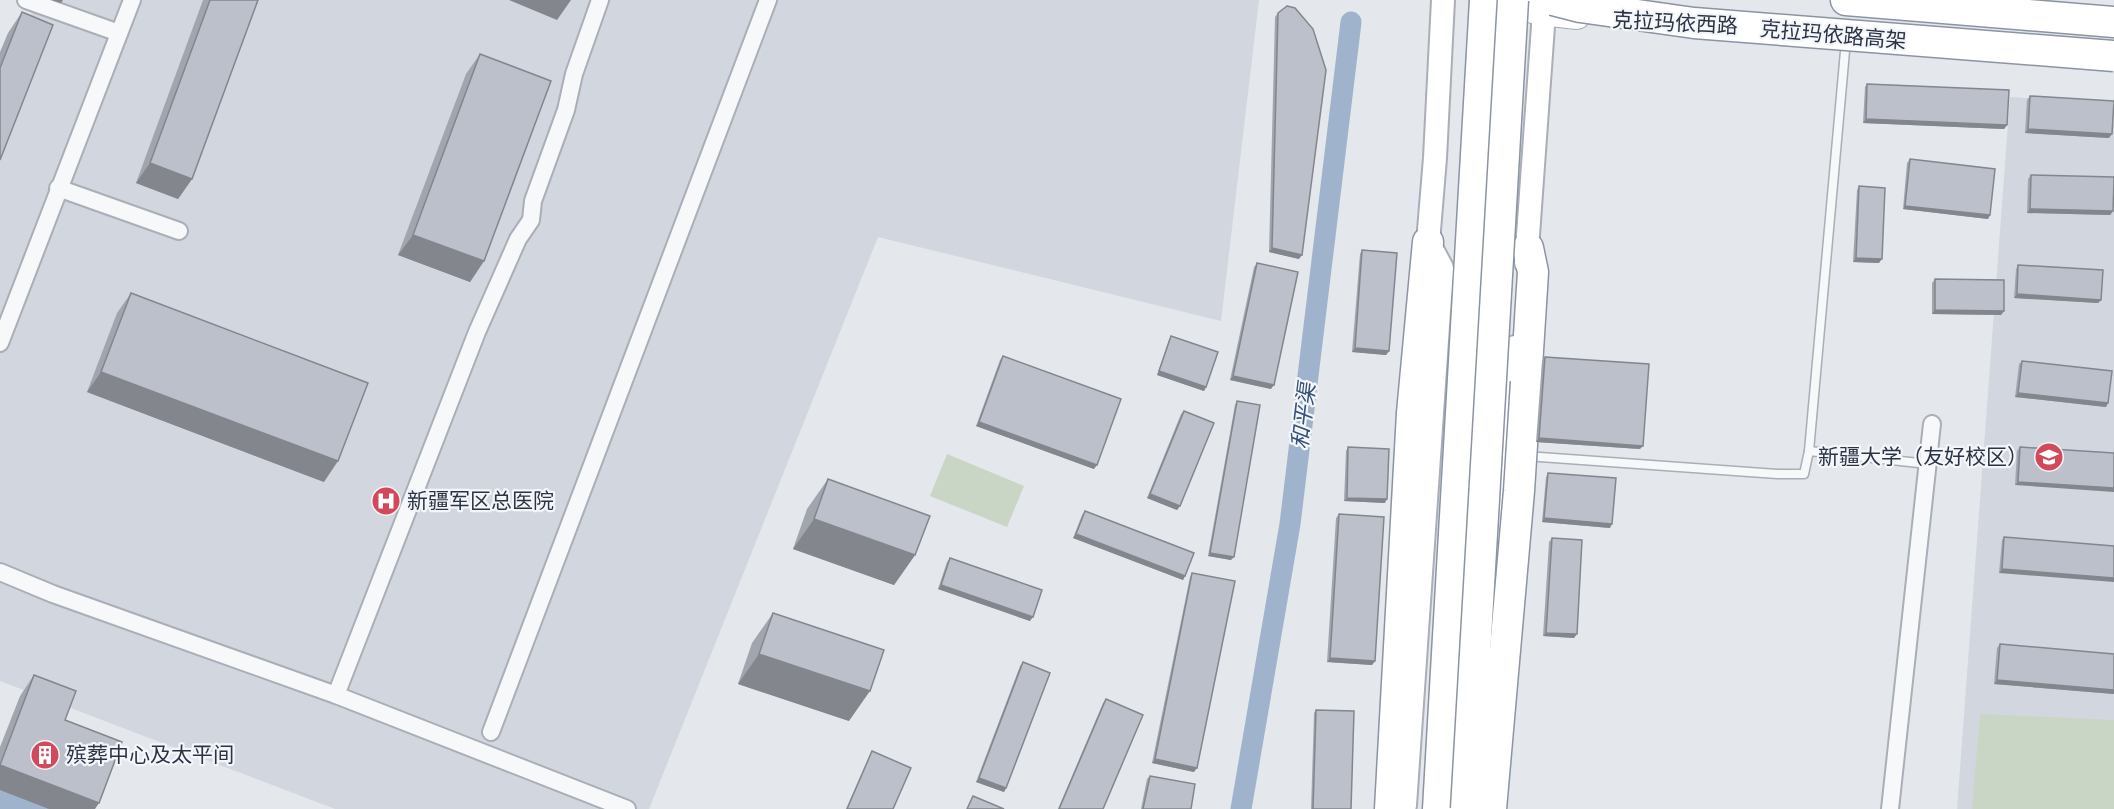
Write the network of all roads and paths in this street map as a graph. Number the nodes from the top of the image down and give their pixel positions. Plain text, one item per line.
1 (26, 0) edge
2 (132, 0) edge
3 (600, 0) edge
4 (768, 0) edge
5 (1443, 0) edge
6 (1487, 0) edge
7 (1513, 0) edge
8 (1846, 0) edge
9 (1978, 0) edge
10 (1546, 4) edge
11 (2114, 13) edge
12 (2114, 22) edge
13 (119, 33) junction
14 (1847, 33) junction
15 (2114, 55) edge
16 (58, 188) junction
17 (179, 231) dead end
18 (1428, 242) junction
19 (1528, 248) junction
20 (0, 343) edge
21 (1932, 424) dead end
22 (1809, 452) junction
23 (1501, 454) junction
24 (1928, 464) junction
25 (0, 572) edge
26 (336, 695) junction
27 (491, 732) dead end
28 (627, 809) edge
29 (1390, 809) edge
30 (1404, 809) edge
31 (1438, 809) edge
32 (1466, 809) edge
33 (1490, 809) edge
34 (1890, 809) edge

1 - 13 street
2 - 13 street
3 - 26 street
4 - 27 street
5 - 18 main road
6 - 10 main road, 克拉玛依西路
6 - 31 highway
7 - 32 highway, bridge
8 - 12 highway, 克拉玛依路高架
9 - 11 main road
10 - 14 main road, 克拉玛依西路
10 - 15 highway, 克拉玛依路高架, bridge
10 - 19 main road
13 - 16 street
14 - 15 main road, 克拉玛依西路
14 - 22 lane
16 - 17 street
16 - 20 street
18 - 29 highway
18 - 30 main road
19 - 23 main road
19 - 33 highway, bridge
21 - 24 street
22 - 23 lane
22 - 24 lane
23 - 33 main road
24 - 34 street
25 - 26 street
26 - 28 street

